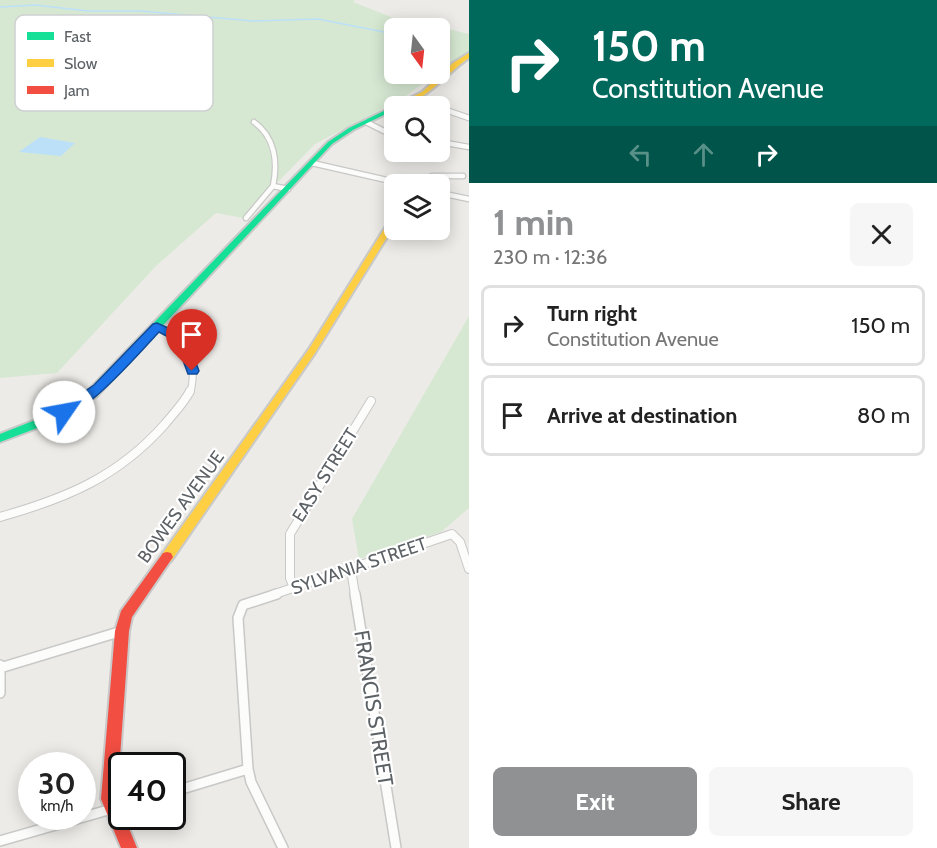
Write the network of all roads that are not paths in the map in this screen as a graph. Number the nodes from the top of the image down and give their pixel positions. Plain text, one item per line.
1 (469, 56) edge
2 (418, 96) edge
3 (450, 111) edge
4 (384, 113) edge
5 (469, 118) edge
6 (254, 122) dead end
7 (366, 122) junction
8 (384, 131) edge
9 (450, 144) edge
10 (469, 147) edge
11 (312, 163) junction
12 (450, 176) edge
13 (463, 176) dead end
14 (384, 179) edge
15 (273, 186) junction
16 (288, 189) junction
17 (450, 194) edge
18 (469, 199) edge
19 (246, 218) dead end
20 (384, 236) edge
21 (157, 327) junction
22 (371, 401) dead end
23 (0, 438) edge
24 (0, 517) edge
25 (467, 555) edge
26 (351, 569) junction
27 (469, 569) edge
28 (294, 588) junction
29 (122, 631) junction
30 (0, 667) edge
31 (0, 693) edge
32 (113, 752) edge
33 (248, 769) junction
34 (186, 788) edge
35 (108, 810) edge
36 (124, 830) edge
37 (0, 841) edge
38 (129, 848) edge
39 (284, 848) edge
40 (396, 848) edge

1 - 2 street
3 - 5 street
4 - 7 street
6 - 15 street
7 - 8 street
7 - 11 street
9 - 10 street
11 - 14 street
11 - 16 street
12 - 13 street
15 - 16 street
15 - 19 street
16 - 21 street
17 - 18 street
20 - 29 street, BOWES AVENUE
21 - 23 street
21 - 24 street
22 - 28 street, EASY STREET
25 - 26 street, SYLVANIA STREET
25 - 27 street
26 - 28 street, SYLVANIA STREET
26 - 40 street, FRANCIS STREET
28 - 33 street, SYLVANIA STREET
29 - 30 street
29 - 32 street, BOWES AVENUE
30 - 31 street
33 - 34 street
33 - 39 street
35 - 37 street
36 - 38 street, BOWES AVENUE

